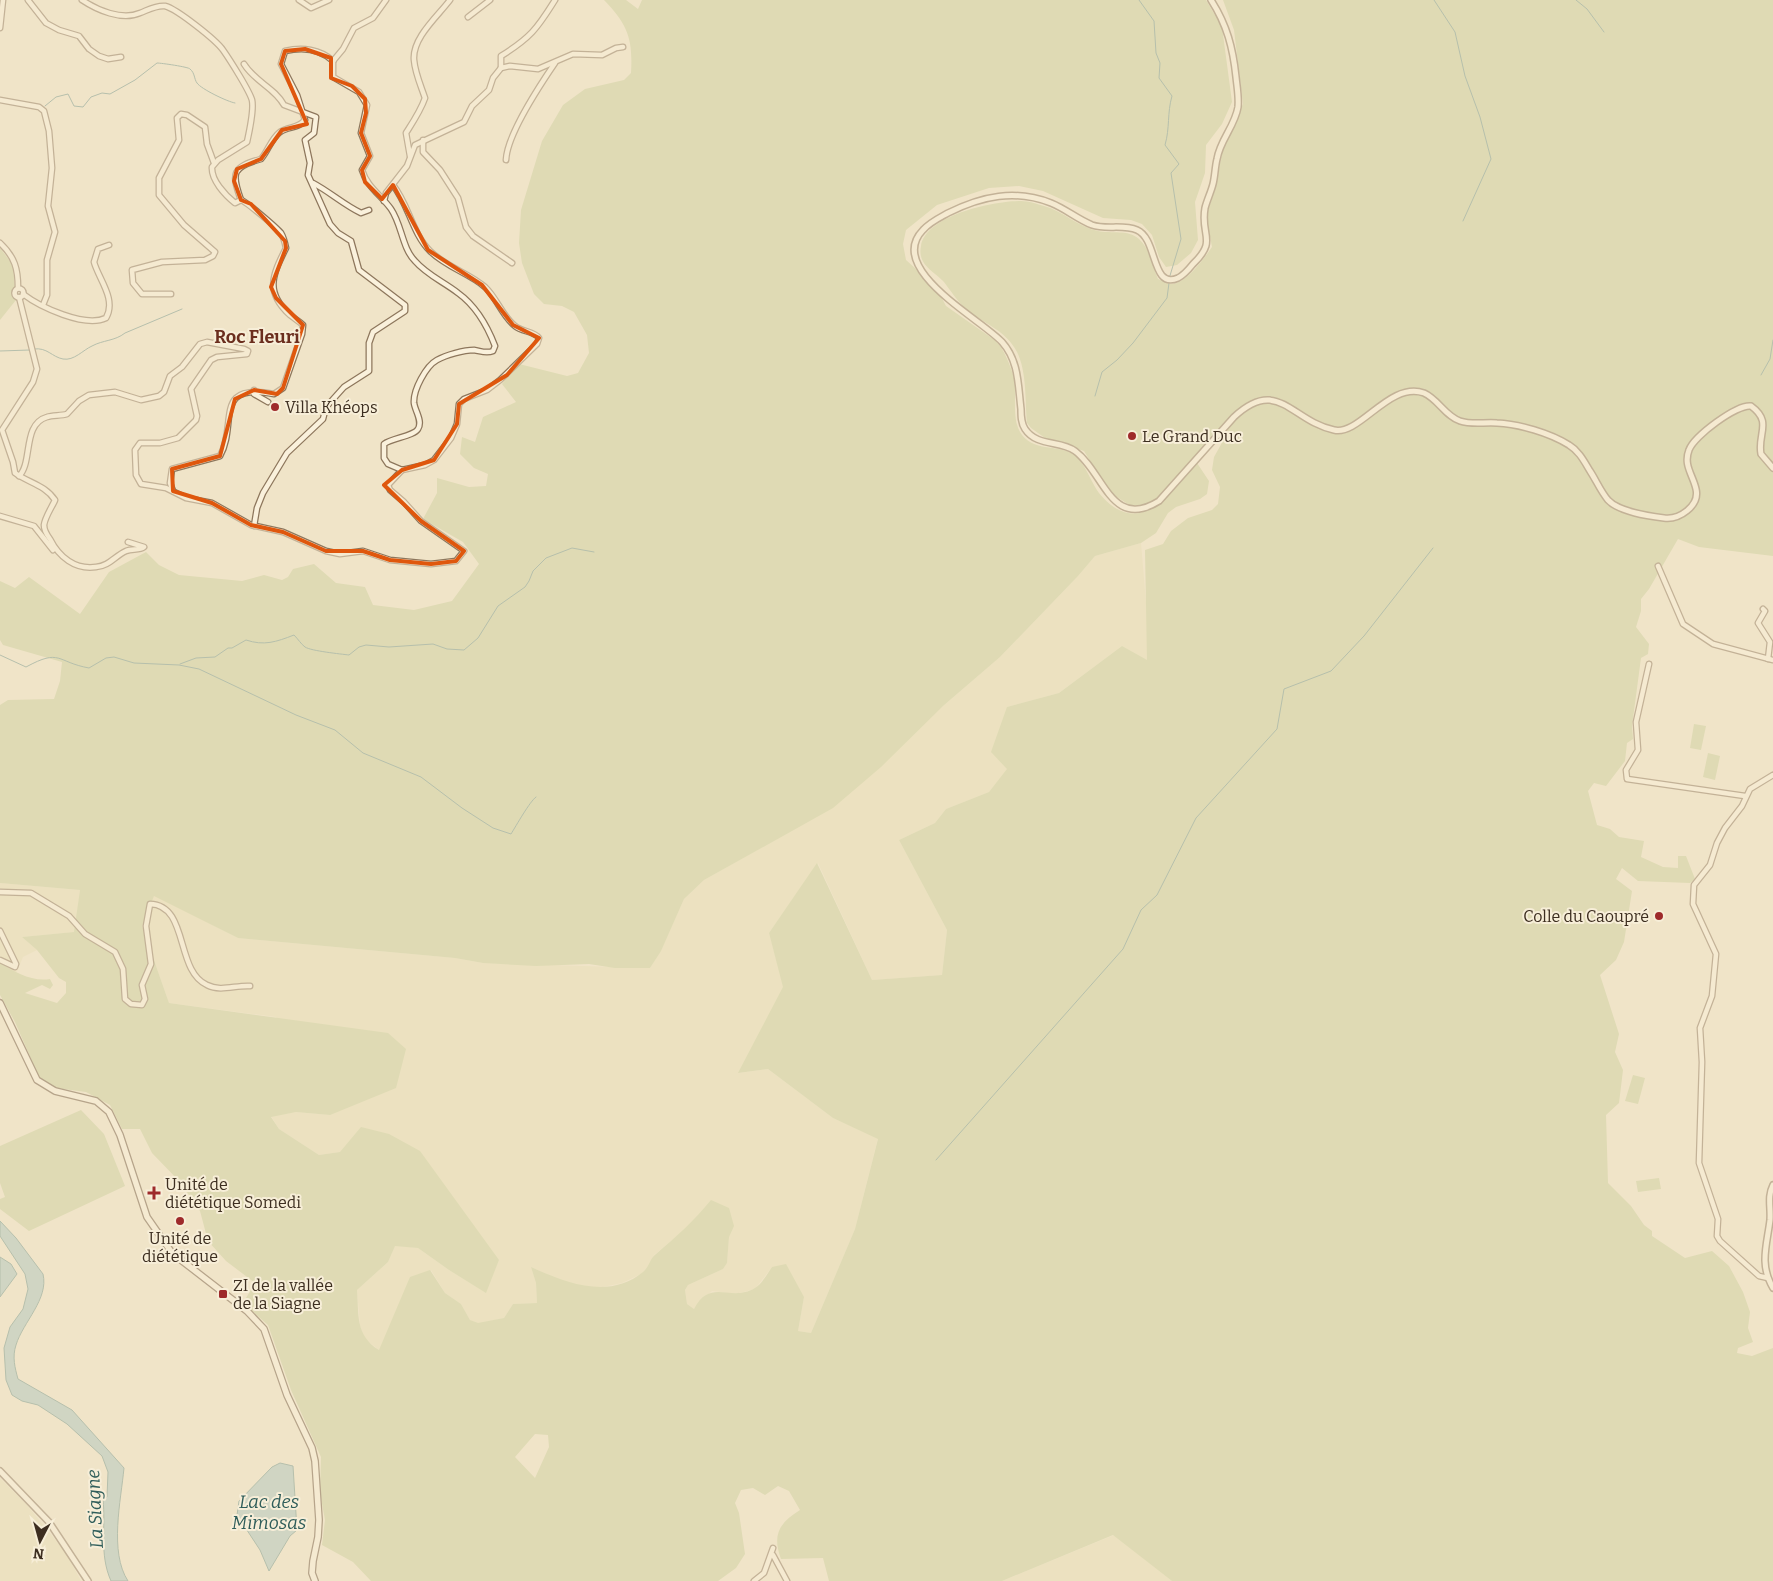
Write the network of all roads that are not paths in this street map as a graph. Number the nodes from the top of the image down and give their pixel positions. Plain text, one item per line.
1 (3, 0) edge
2 (28, 0) edge
3 (82, 0) edge
4 (299, 0) edge
5 (329, 0) edge
6 (386, 0) edge
7 (450, 0) edge
8 (490, 0) edge
9 (554, 0) edge
10 (1211, 0) edge
11 (468, 17) dead end
12 (0, 28) edge
13 (623, 47) dead end
14 (121, 57) dead end
15 (333, 61) junction
16 (556, 62) junction
17 (244, 64) dead end
18 (501, 68) junction
19 (0, 100) edge
20 (304, 113) junction
21 (422, 140) junction
22 (410, 157) junction
23 (506, 160) dead end
24 (214, 163) junction
25 (312, 182) junction
26 (392, 185) junction
27 (241, 200) junction
28 (384, 201) junction
29 (369, 210) dead end
30 (0, 243) edge
31 (109, 245) dead end
32 (512, 263) dead end
33 (170, 294) dead end
34 (21, 296) junction
35 (43, 305) junction
36 (254, 390) junction
37 (268, 402) dead end
38 (1773, 468) edge
39 (402, 470) junction
40 (19, 476) junction
41 (173, 491) junction
42 (0, 516) edge
43 (254, 526) junction
44 (128, 542) dead end
45 (56, 552) junction
46 (1658, 566) dead end
47 (1763, 609) dead end
48 (1771, 659) edge
49 (1649, 664) dead end
50 (1773, 775) edge
51 (1745, 796) junction
52 (0, 892) edge
53 (0, 931) edge
54 (0, 960) edge
55 (250, 986) dead end
56 (0, 1003) edge
57 (1773, 1185) edge
58 (1768, 1278) junction
59 (1773, 1288) edge
60 (0, 1471) edge
61 (773, 1548) dead end
62 (772, 1555) junction
63 (88, 1581) edge
64 (315, 1581) edge
65 (754, 1581) edge
66 (788, 1581) edge

1 - 12 street
2 - 14 street
3 - 24 street
4 - 5 street
6 - 15 street
7 - 22 street
8 - 11 street
9 - 18 street
10 - 38 street
13 - 16 street
15 - 20 street
15 - 28 street
16 - 18 street
16 - 23 street
17 - 20 street
18 - 21 street
19 - 35 street
20 - 25 street
20 - 27 street
21 - 22 street
21 - 32 street
22 - 26 street
24 - 27 street
24 - 33 street
25 - 29 street
25 - 43 street
26 - 28 street
26 - 39 street
27 - 36 street
28 - 39 street
30 - 34 street
31 - 35 street
34 - 35 street
34 - 40 street
36 - 37 street
36 - 41 street
39 - 43 street
40 - 41 street
40 - 45 street
41 - 43 street
42 - 45 street
44 - 45 street
46 - 48 street
47 - 48 street
49 - 51 street
50 - 51 street
51 - 58 street
52 - 55 street
53 - 54 street
56 - 64 main road
57 - 58 street
58 - 59 street
60 - 63 street
61 - 62 street
62 - 65 street
62 - 66 street

